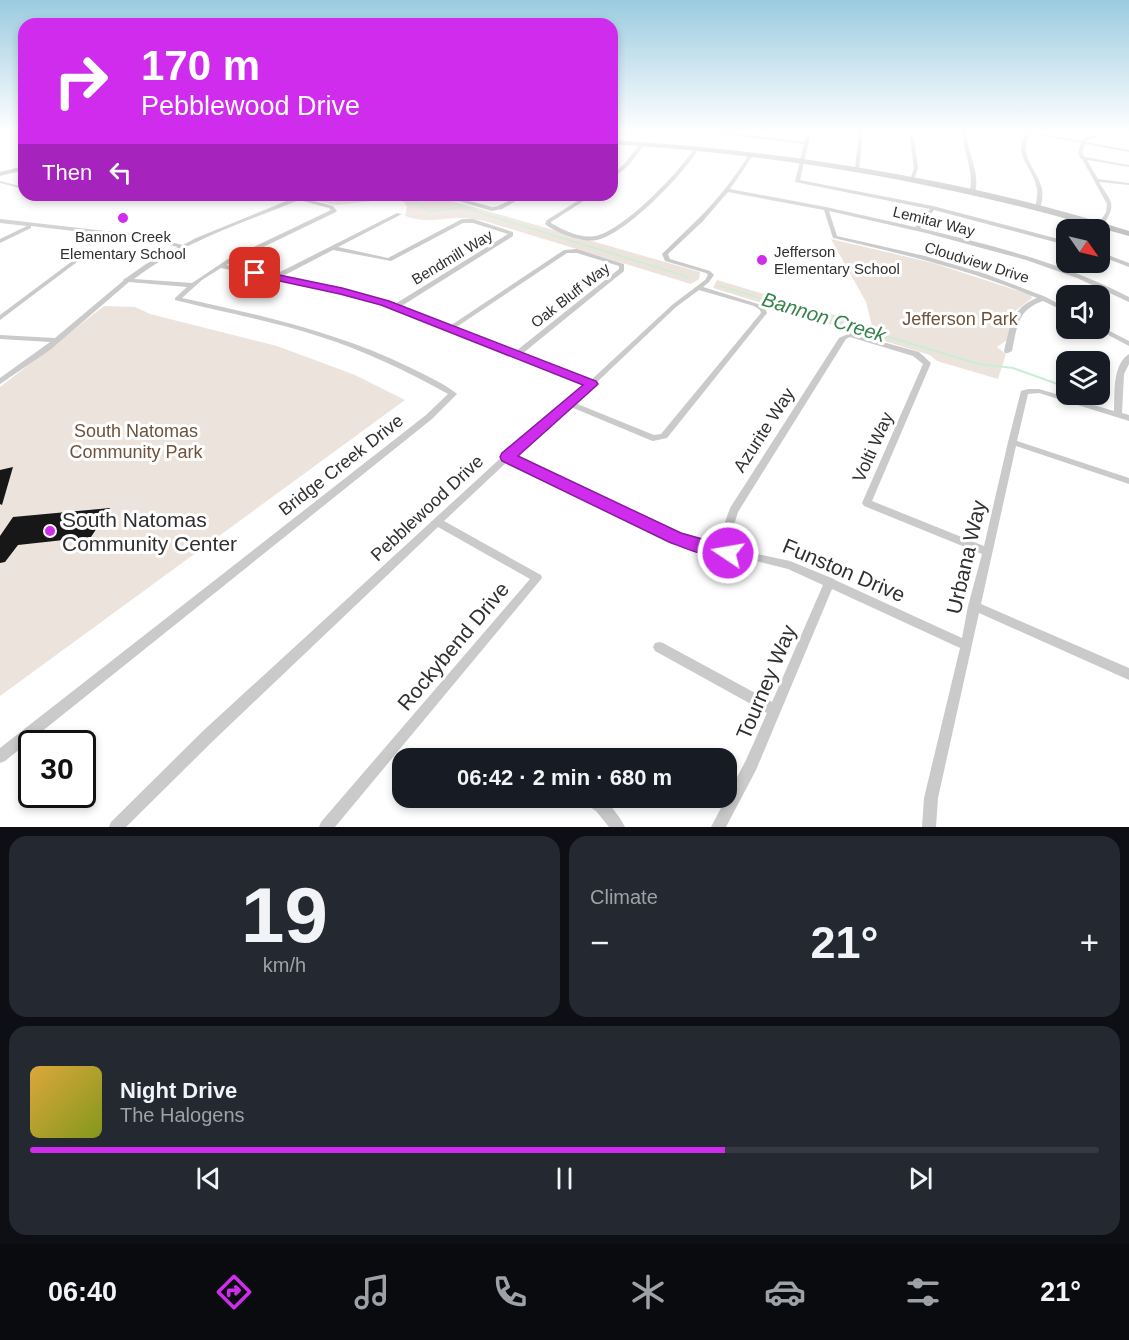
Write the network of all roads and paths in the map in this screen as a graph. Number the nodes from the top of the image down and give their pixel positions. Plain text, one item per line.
1 (682, 170) edge
2 (743, 170) edge
3 (800, 170) edge
4 (856, 170) edge
5 (915, 170) edge
6 (974, 170) edge
7 (1032, 170) edge
8 (1088, 170) edge
9 (912, 180) junction
10 (1095, 180) junction
11 (0, 182) edge
12 (1129, 184) edge
13 (18, 186) edge
14 (726, 190) junction
15 (972, 193) junction
16 (291, 201) edge
17 (310, 201) edge
18 (468, 201) edge
19 (510, 201) edge
20 (581, 201) edge
21 (826, 208) junction
22 (933, 208) junction
23 (1037, 208) junction
24 (399, 214) dead end
25 (1078, 219) edge
26 (1105, 219) edge
27 (0, 221) edge
28 (30, 226) junction
29 (917, 228) junction
30 (1110, 228) edge
31 (1129, 234) edge
32 (1056, 240) edge
33 (0, 242) edge
34 (181, 246) junction
35 (333, 248) junction
36 (1110, 258) edge
37 (75, 261) dead end
38 (1129, 265) edge
39 (220, 266) junction
40 (275, 277) junction
41 (126, 280) junction
42 (192, 285) junction
43 (699, 288) junction
44 (1044, 298) junction
45 (1129, 300) edge
46 (1056, 305) edge
47 (395, 307) junction
48 (0, 318) edge
49 (451, 328) junction
50 (1110, 334) edge
51 (850, 335) joint
52 (0, 337) edge
53 (57, 340) junction
54 (1129, 344) edge
55 (1008, 351) dead end
56 (517, 354) junction
57 (1129, 356) edge
58 (0, 382) edge
59 (592, 384) junction
60 (570, 404) junction
61 (1124, 416) edge
62 (1012, 442) junction
63 (507, 457) junction
64 (1129, 481) edge
65 (437, 522) junction
66 (987, 552) junction
67 (728, 553) junction
68 (830, 582) junction
69 (974, 606) junction
70 (965, 645) junction
71 (658, 647) dead end
72 (1129, 674) edge
73 (775, 710) junction
74 (0, 756) edge
75 (603, 808) edge
76 (116, 827) edge
77 (326, 827) edge
78 (618, 827) edge
79 (718, 827) edge
80 (929, 827) edge

1 - 20 street
2 - 14 street
3 - 22 street
4 - 9 street
5 - 9 street
6 - 15 street
7 - 23 street
8 - 10 street
9 - 15 street
10 - 12 street
10 - 26 street
11 - 13 street
14 - 21 street, Lemitar Way
14 - 43 street
15 - 23 street
16 - 34 street
17 - 39 street
18 - 19 street
21 - 29 street, Lemitar Way
21 - 44 street, Cloudview Drive
22 - 29 street
22 - 32 street
23 - 25 street
24 - 35 street
27 - 28 street
28 - 33 street
28 - 34 street
29 - 45 street, Lemitar Way
30 - 31 street
34 - 41 street
35 - 40 street
35 - 47 street, Bendmill Way
36 - 38 street
37 - 48 street
39 - 40 street
39 - 42 street
40 - 47 street
41 - 42 street
41 - 53 street
42 - 74 street, Bridge Creek Drive
43 - 59 street, Pebblewood Drive
43 - 60 street
44 - 46 street, Cloudview Drive
44 - 55 street
47 - 49 street
49 - 56 street
49 - 56 street, Oak Bluff Way
50 - 54 street
51 - 66 street, Volti Way
51 - 67 street, Azurite Way
52 - 53 street
53 - 58 street
56 - 59 street
57 - 61 street
59 - 60 street, Pebblewood Drive
60 - 63 street, Pebblewood Drive
61 - 62 street, Urbana Way
62 - 64 street
62 - 66 street, Urbana Way
63 - 65 street, Pebblewood Drive
63 - 67 street, Funston Drive
65 - 76 street, Pebblewood Drive
65 - 77 street, Rockybend Drive
66 - 69 street, Urbana Way
67 - 68 street, Funston Drive
68 - 70 street, Funston Drive
68 - 73 street, Tourney Way
69 - 70 street, Urbana Way
69 - 72 street
70 - 80 street, Urbana Way
71 - 73 street
73 - 79 street, Tourney Way
75 - 78 street

